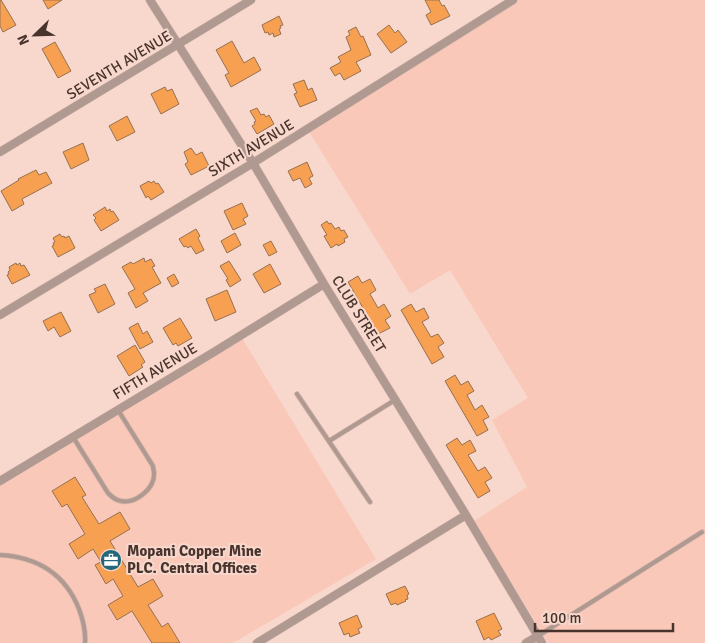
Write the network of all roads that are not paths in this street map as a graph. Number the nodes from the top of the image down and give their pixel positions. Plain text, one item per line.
1 (150, 0) edge
2 (251, 0) edge
3 (513, 0) edge
4 (178, 45) junction
5 (0, 152) edge
6 (253, 163) junction
7 (324, 284) junction
8 (0, 315) edge
9 (297, 394) dead end
10 (395, 400) junction
11 (118, 410) junction
12 (74, 436) junction
13 (329, 441) junction
14 (0, 481) edge
15 (370, 502) dead end
16 (466, 515) junction
17 (702, 532) dead end
18 (0, 555) edge
19 (538, 636) junction
20 (85, 643) edge
21 (257, 643) edge
22 (526, 643) edge
23 (542, 643) edge

1 - 4 street, CLUB STREET
2 - 4 street, SEVENTH AVENUE
3 - 6 street, SIXTH AVENUE
4 - 5 street, SEVENTH AVENUE
4 - 6 street, CLUB STREET
6 - 7 street, CLUB STREET
6 - 8 street, SIXTH AVENUE
7 - 10 street, CLUB STREET
7 - 11 street, FIFTH AVENUE
9 - 13 lane
10 - 13 lane
10 - 16 street, CLUB STREET
11 - 12 street, FIFTH AVENUE
11 - 12 lane
12 - 14 street, FIFTH AVENUE
13 - 15 lane
16 - 19 street, CLUB STREET
16 - 21 street
17 - 19 lane
18 - 20 lane
19 - 22 street
19 - 23 street, CLUB STREET

